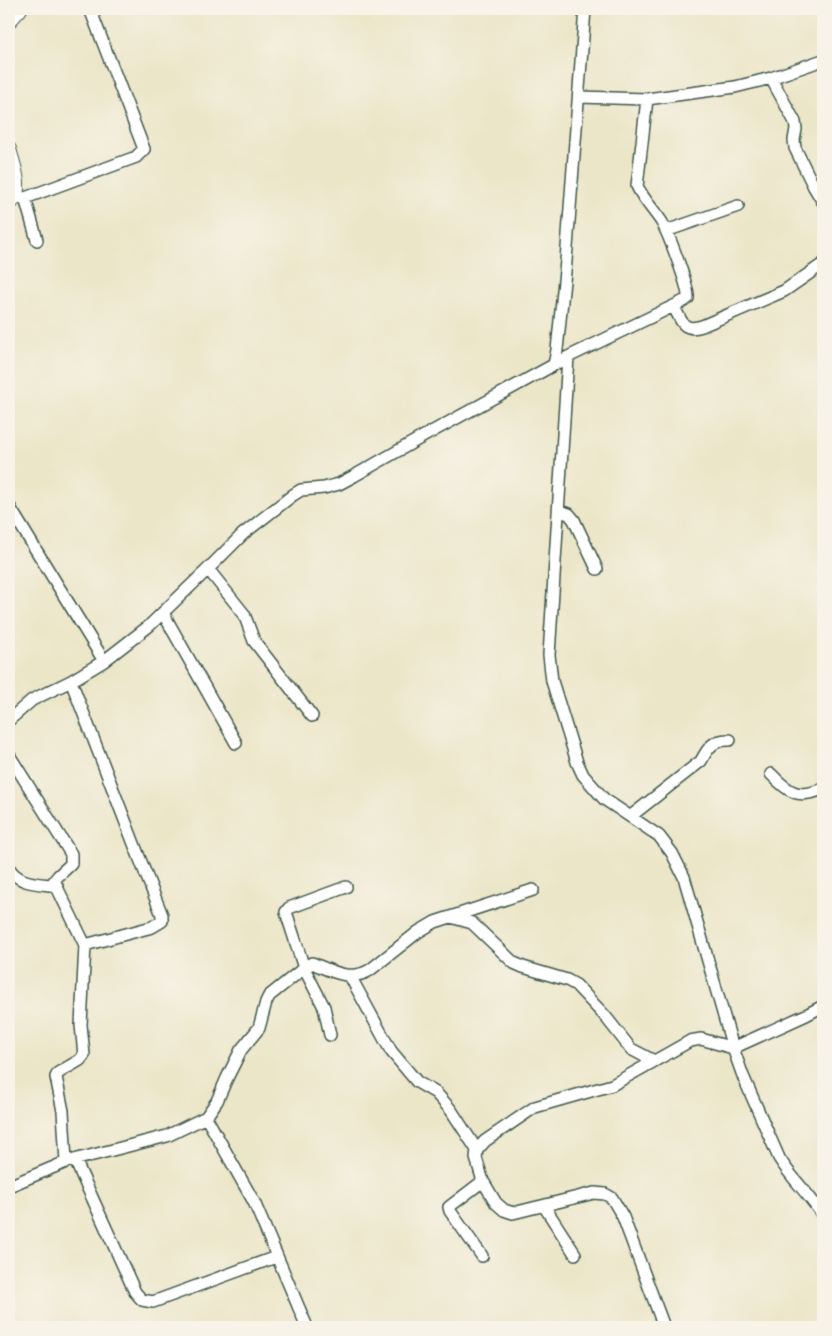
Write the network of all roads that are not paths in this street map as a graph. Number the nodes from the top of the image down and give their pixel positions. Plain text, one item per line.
1 (20, 9) edge
2 (90, 9) edge
3 (585, 9) edge
4 (9, 22) edge
5 (823, 60) edge
6 (771, 78) junction
7 (578, 97) junction
8 (647, 99) junction
9 (9, 149) edge
10 (16, 199) edge
11 (823, 202) edge
12 (738, 206) dead end
13 (666, 231) junction
14 (37, 240) dead end
15 (823, 264) edge
16 (674, 307) junction
17 (568, 357) junction
18 (554, 365) junction
19 (9, 507) edge
20 (559, 511) junction
21 (597, 569) dead end
22 (208, 570) junction
23 (164, 613) junction
24 (104, 661) junction
25 (71, 681) junction
26 (312, 716) dead end
27 (9, 720) edge
28 (730, 740) dead end
29 (236, 743) dead end
30 (9, 755) edge
31 (772, 774) dead end
32 (823, 789) edge
33 (630, 816) junction
34 (9, 868) edge
35 (57, 886) junction
36 (346, 887) dead end
37 (533, 890) dead end
38 (451, 917) junction
39 (85, 944) junction
40 (304, 968) junction
41 (350, 976) junction
42 (823, 1006) edge
43 (330, 1035) dead end
44 (733, 1048) junction
45 (654, 1061) junction
46 (206, 1116) junction
47 (476, 1150) junction
48 (71, 1161) junction
49 (483, 1181) junction
50 (9, 1186) edge
51 (544, 1206) junction
52 (823, 1216) edge
53 (575, 1254) dead end
54 (482, 1256) dead end
55 (276, 1257) junction
56 (307, 1327) edge
57 (664, 1327) edge

1 - 4 street
2 - 10 street
3 - 7 street
5 - 6 street
6 - 8 street
6 - 11 street
7 - 8 street
7 - 18 street
8 - 13 street
9 - 10 street
10 - 14 street
12 - 13 street
13 - 16 street
15 - 16 street
16 - 17 street
17 - 18 street
17 - 20 street
18 - 22 street
19 - 24 street
20 - 21 street
20 - 33 street
22 - 23 street
22 - 26 street
23 - 24 street
23 - 29 street
24 - 25 street
25 - 27 street
25 - 39 street
28 - 33 street
30 - 35 street
31 - 32 street
33 - 44 street
34 - 35 street
35 - 39 street
36 - 40 street
37 - 38 street
38 - 41 street
38 - 45 street
39 - 48 street
40 - 41 street
40 - 43 street
40 - 46 street
41 - 47 street
42 - 44 street
44 - 45 street
44 - 52 street
45 - 47 street
46 - 48 street
46 - 55 street
47 - 49 street
48 - 50 street
48 - 55 street
49 - 51 street
49 - 54 street
51 - 53 street
51 - 57 street
55 - 56 street

